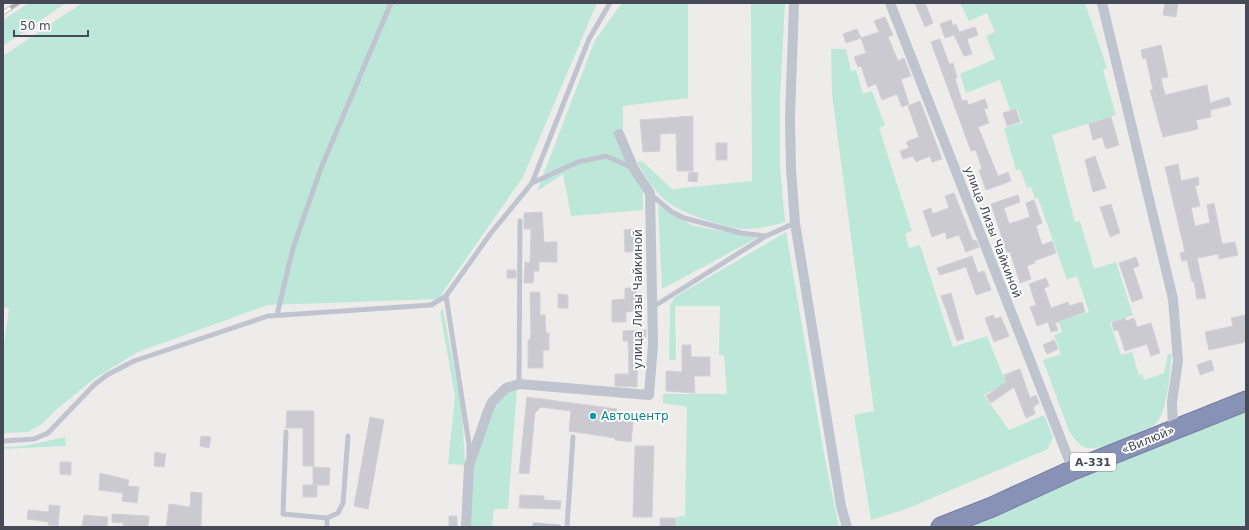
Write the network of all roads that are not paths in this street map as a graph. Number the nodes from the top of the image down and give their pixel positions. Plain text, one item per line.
1 (391, 3) edge
2 (610, 3) edge
3 (794, 3) edge
4 (890, 3) edge
5 (1102, 3) edge
6 (619, 134) dead end
7 (634, 169) junction
8 (532, 183) junction
9 (650, 193) junction
10 (520, 221) dead end
11 (795, 223) junction
12 (766, 236) junction
13 (446, 296) junction
14 (653, 307) junction
15 (277, 315) junction
16 (519, 384) junction
17 (1246, 401) edge
18 (1173, 430) junction
19 (286, 432) dead end
20 (348, 436) dead end
21 (573, 437) dead end
22 (3, 440) edge
23 (469, 466) junction
24 (1073, 470) junction
25 (327, 518) junction
26 (535, 525) dead end
27 (327, 527) edge
28 (466, 527) edge
29 (559, 527) edge
30 (567, 527) edge
31 (847, 527) edge
32 (941, 527) edge

1 - 15 lane
2 - 8 lane
3 - 11 street
4 - 24 street, улица Лизы Чайкиной
5 - 18 street
6 - 7 street
7 - 8 lane
7 - 9 street
8 - 13 lane
9 - 12 lane
9 - 14 street, улица Лизы Чайкиной
10 - 16 lane
11 - 12 lane
11 - 31 street
12 - 14 lane
13 - 15 lane
13 - 23 lane
14 - 16 street, улица Лизы Чайкиной
15 - 22 lane
16 - 23 street
17 - 18 highway, «Вилюй» / А-331
18 - 24 highway, «Вилюй» / А-331
19 - 25 lane
20 - 25 lane
21 - 30 lane
23 - 28 street
24 - 32 highway, «Вилюй» / А-331
25 - 27 lane
26 - 29 lane

